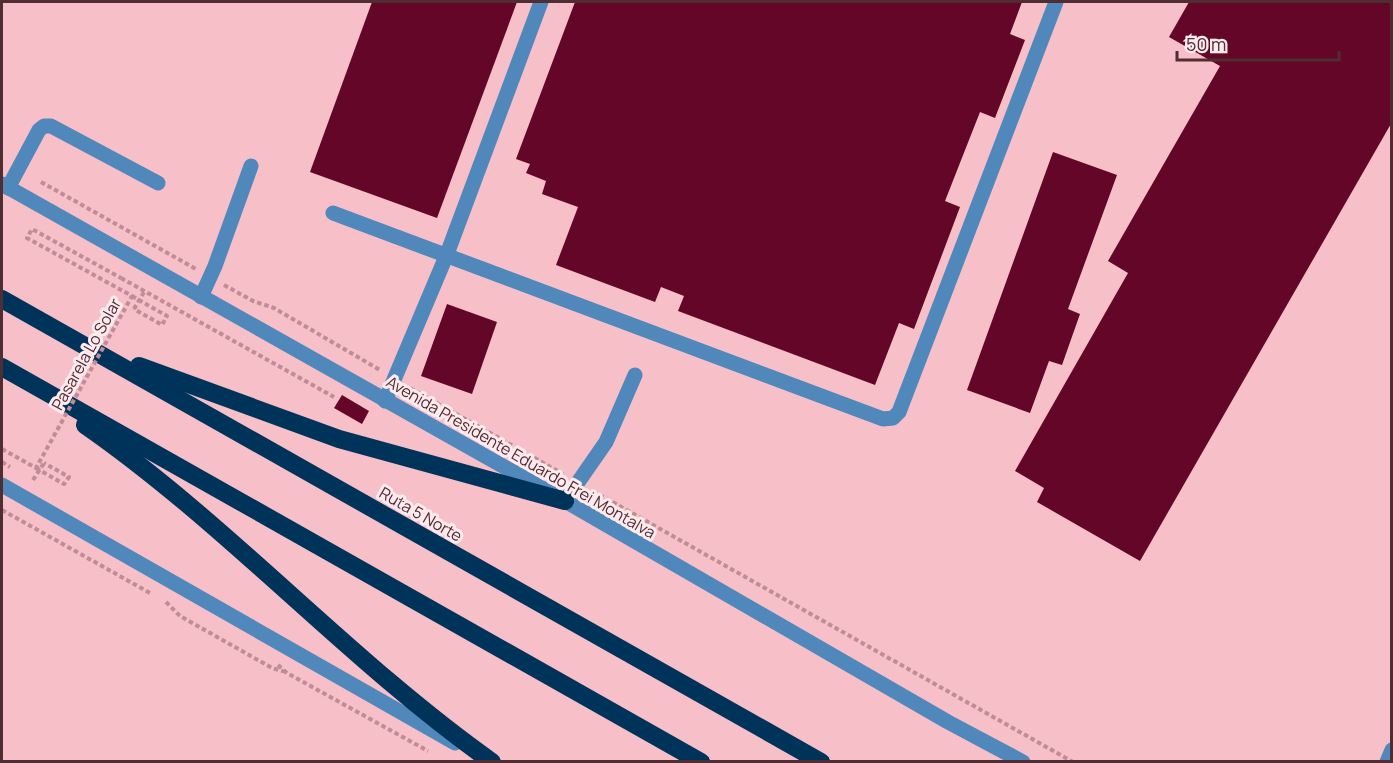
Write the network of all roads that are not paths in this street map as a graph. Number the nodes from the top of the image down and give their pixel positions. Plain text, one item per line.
1 (541, 2) edge
2 (1056, 2) edge
3 (251, 166) dead end
4 (158, 183) dead end
5 (5, 186) edge
6 (333, 213) dead end
7 (447, 254) junction
8 (201, 297) junction
9 (2, 299) edge
10 (89, 348) junction
11 (2, 367) edge
12 (635, 375) dead end
13 (385, 401) junction
14 (2, 485) edge
15 (565, 501) junction
16 (948, 722) junction
17 (1392, 750) edge
18 (487, 762) edge
19 (492, 762) edge
20 (701, 762) edge
21 (821, 762) edge
22 (1009, 762) edge
23 (1023, 762) edge
24 (1387, 762) edge

1 - 7 street
2 - 7 street
3 - 8 street
4 - 5 street
5 - 8 street, Avenida Presidente Eduardo Frei Montalva
6 - 7 street
7 - 13 street
8 - 13 street, Avenida Presidente Eduardo Frei Montalva
9 - 10 highway, Ruta 5 Norte
10 - 15 highway
10 - 21 highway, Ruta 5 Norte
11 - 19 highway
11 - 20 highway
12 - 15 street
13 - 15 street, Avenida Presidente Eduardo Frei Montalva
14 - 18 street
15 - 16 street, Avenida Presidente Eduardo Frei Montalva
16 - 22 street
16 - 23 street, Avenida Presidente Eduardo Frei Montalva
17 - 24 street

